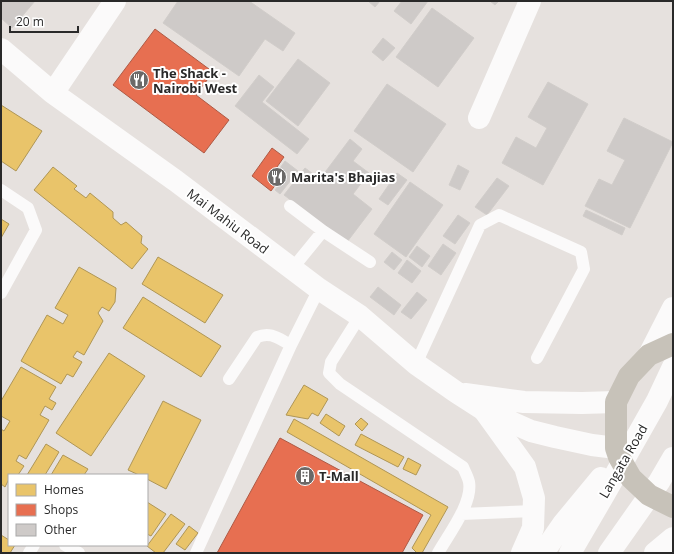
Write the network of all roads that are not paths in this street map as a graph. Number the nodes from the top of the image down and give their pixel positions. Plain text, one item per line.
1 (115, 1) edge
2 (530, 1) edge
3 (1, 49) edge
4 (53, 93) junction
5 (479, 118) dead end
6 (1, 190) edge
7 (290, 206) dead end
8 (323, 231) junction
9 (370, 262) dead end
10 (292, 269) junction
11 (319, 289) junction
12 (1, 292) edge
13 (673, 308) edge
14 (360, 316) junction
15 (673, 344) edge
16 (291, 345) junction
17 (649, 355) junction
18 (537, 358) dead end
19 (416, 364) junction
20 (673, 367) edge
21 (229, 379) dead end
22 (456, 392) junction
23 (616, 402) junction
24 (484, 410) junction
25 (618, 452) junction
26 (673, 458) edge
27 (673, 507) edge
28 (534, 511) junction
29 (461, 514) junction
30 (673, 538) edge
31 (68, 546) edge
32 (79, 553) edge
33 (196, 553) edge
34 (438, 553) edge
35 (522, 553) edge
36 (543, 553) edge
37 (570, 553) edge
38 (609, 553) edge
39 (655, 553) edge

1 - 4 street
2 - 5 street
3 - 4 street, Mai Mahiu Road
4 - 10 street, Mai Mahiu Road
6 - 12 lane
7 - 8 lane
8 - 9 lane
8 - 10 lane
10 - 11 street, Mai Mahiu Road
11 - 14 street, Mai Mahiu Road
11 - 16 lane
13 - 17 street
14 - 19 street, Mai Mahiu Road
14 - 29 lane
15 - 17 main road
16 - 21 lane
16 - 33 lane
17 - 23 main road
18 - 19 lane
19 - 22 street, Mai Mahiu Road
20 - 37 street, Langata Road
22 - 23 street
22 - 24 street, Mai Mahiu Road
23 - 25 main road
24 - 25 street
24 - 28 street
25 - 27 main road
25 - 36 street, Langata Road
26 - 38 street
28 - 29 lane
28 - 35 street
29 - 34 lane
30 - 39 street
31 - 32 lane

